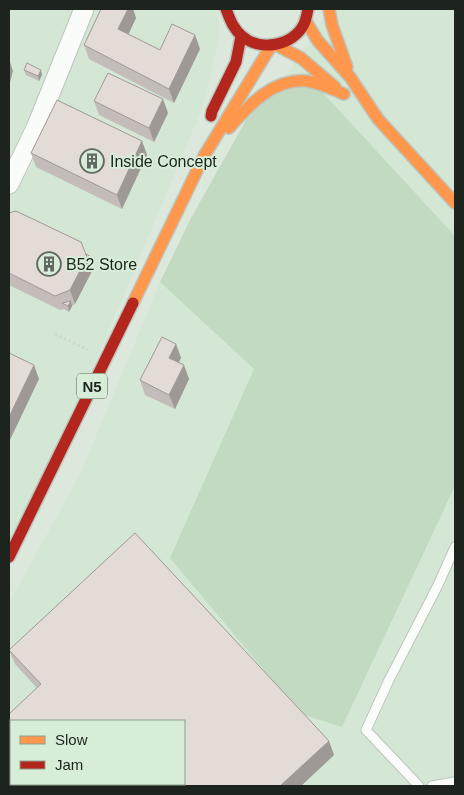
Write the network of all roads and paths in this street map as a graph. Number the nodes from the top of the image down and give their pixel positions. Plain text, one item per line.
1 (84, 9) edge
2 (226, 9) edge
3 (329, 9) edge
4 (306, 14) edge
5 (241, 36) junction
6 (273, 45) junction
7 (350, 77) junction
8 (344, 94) junction
9 (378, 119) junction
10 (204, 156) junction
11 (9, 184) edge
12 (455, 203) edge
13 (55, 334) dead end
14 (105, 358) junction
15 (455, 547) edge
16 (9, 557) edge
17 (455, 782) edge
18 (419, 786) edge
19 (432, 786) edge

1 - 11 street
2 - 5 main road
3 - 7 main road
4 - 6 main road, N5
4 - 7 main road
5 - 6 main road
5 - 10 main road, N5
6 - 8 main road
6 - 10 main road, N5
7 - 9 main road
8 - 9 main road
8 - 10 main road
9 - 12 main road
10 - 14 main road, N5
13 - 14 path
14 - 16 main road, N5
15 - 18 lane
17 - 19 lane

